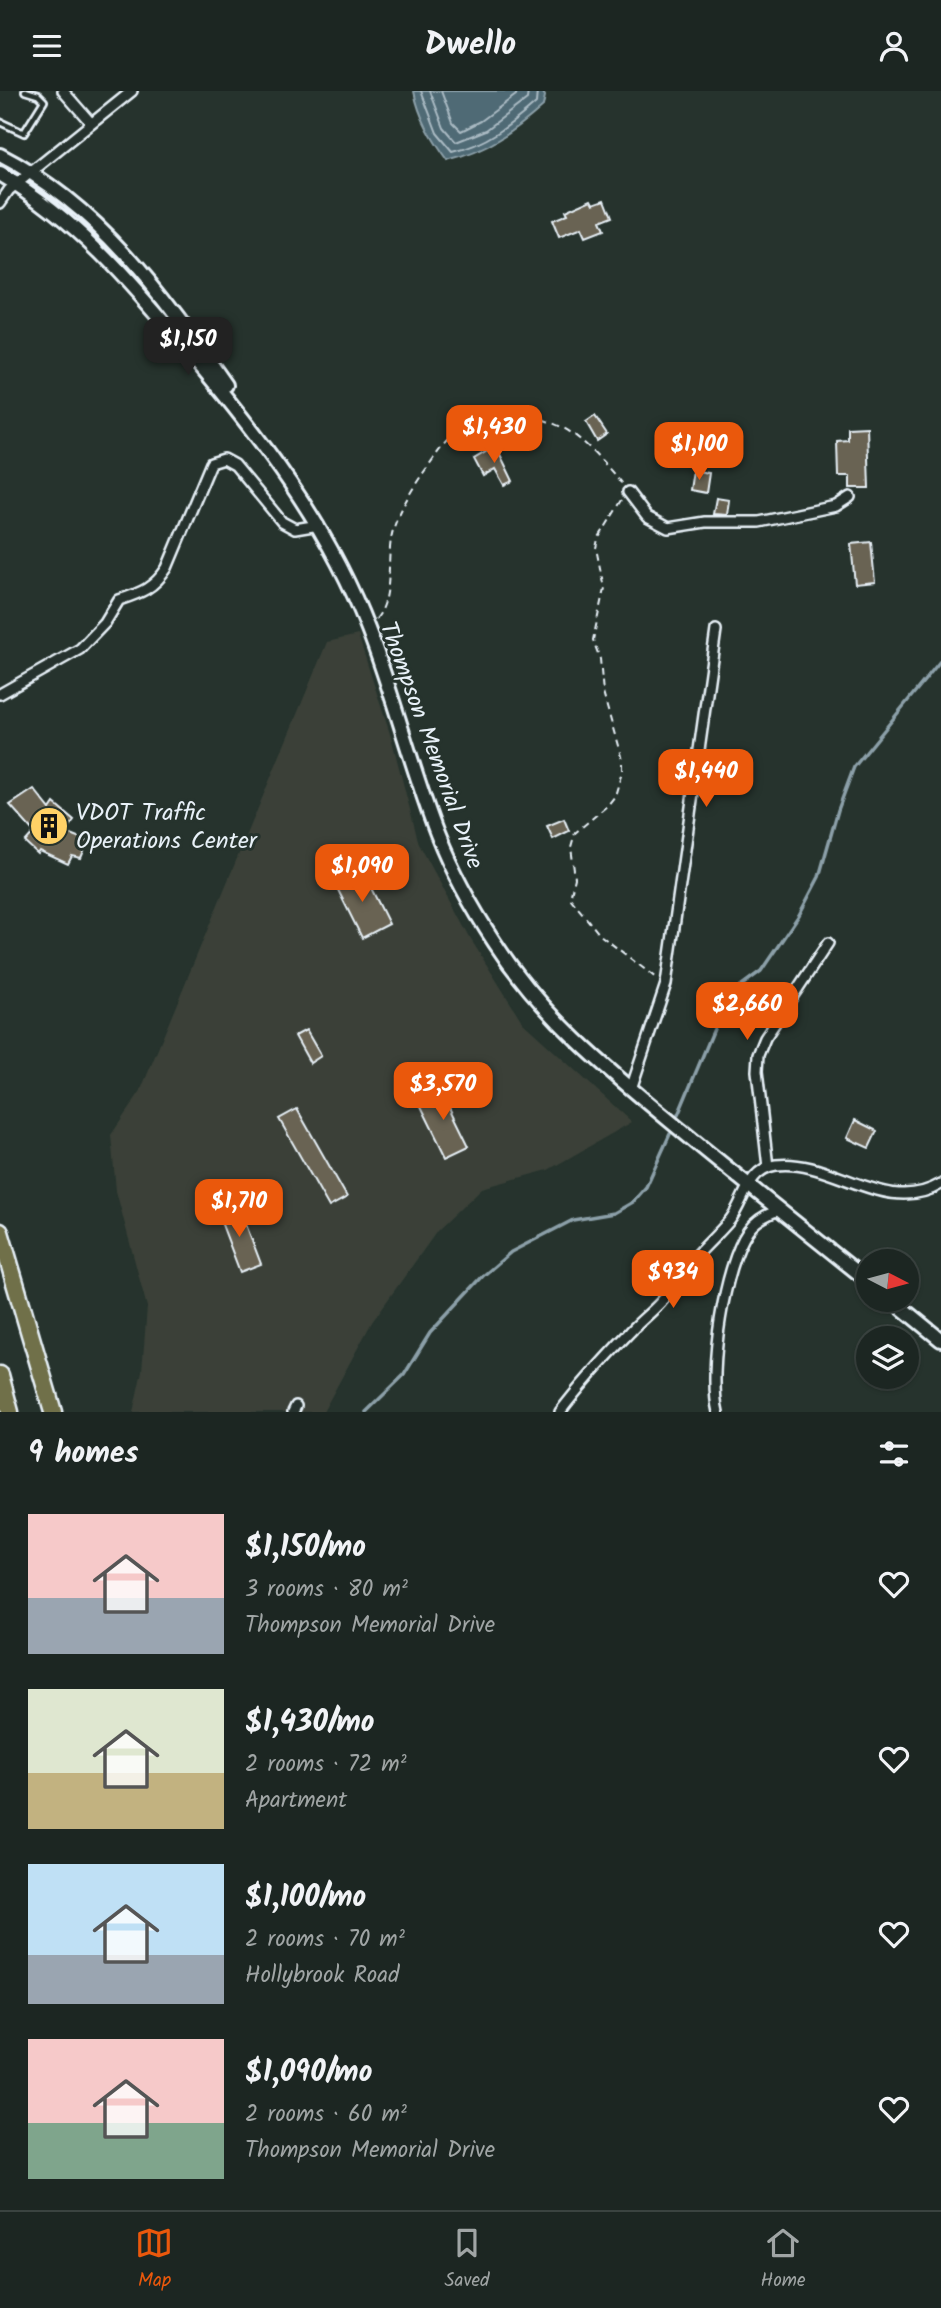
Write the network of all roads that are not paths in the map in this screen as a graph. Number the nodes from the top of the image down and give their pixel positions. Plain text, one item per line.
1 (25, 91) edge
2 (63, 91) edge
3 (132, 91) edge
4 (0, 122) edge
5 (91, 124) junction
6 (0, 155) edge
7 (30, 173) junction
8 (0, 174) edge
9 (16, 184) junction
10 (0, 203) edge
11 (242, 416) junction
12 (628, 492) road end
13 (850, 496) dead end
14 (319, 525) junction
15 (716, 629) dead end
16 (0, 694) edge
17 (828, 943) dead end
18 (631, 1090) junction
19 (768, 1167) junction
20 (941, 1184) edge
21 (748, 1185) junction
22 (779, 1210) junction
23 (0, 1232) edge
24 (856, 1271) edge
25 (908, 1313) edge
26 (941, 1339) edge
27 (0, 1375) edge
28 (714, 1411) edge
29 (10, 1412) edge
30 (53, 1412) edge
31 (560, 1412) edge

1 - 4 lane
2 - 5 street
3 - 5 street
5 - 7 street
6 - 7 main road, Thompson Memorial Drive
7 - 9 street
7 - 11 main road, Thompson Memorial Drive
8 - 9 main road, Thompson Memorial Drive
9 - 10 street
9 - 11 main road, Thompson Memorial Drive
11 - 14 main road, Thompson Memorial Drive
12 - 13 street
14 - 16 street
14 - 18 main road, Thompson Memorial Drive
15 - 18 street
17 - 19 street
18 - 21 main road, Thompson Memorial Drive
19 - 20 street
19 - 21 street
21 - 22 main road, Thompson Memorial Drive
21 - 31 street
22 - 24 main road, Thompson Memorial Drive
22 - 28 street
23 - 30 highway
25 - 26 main road
27 - 29 highway

